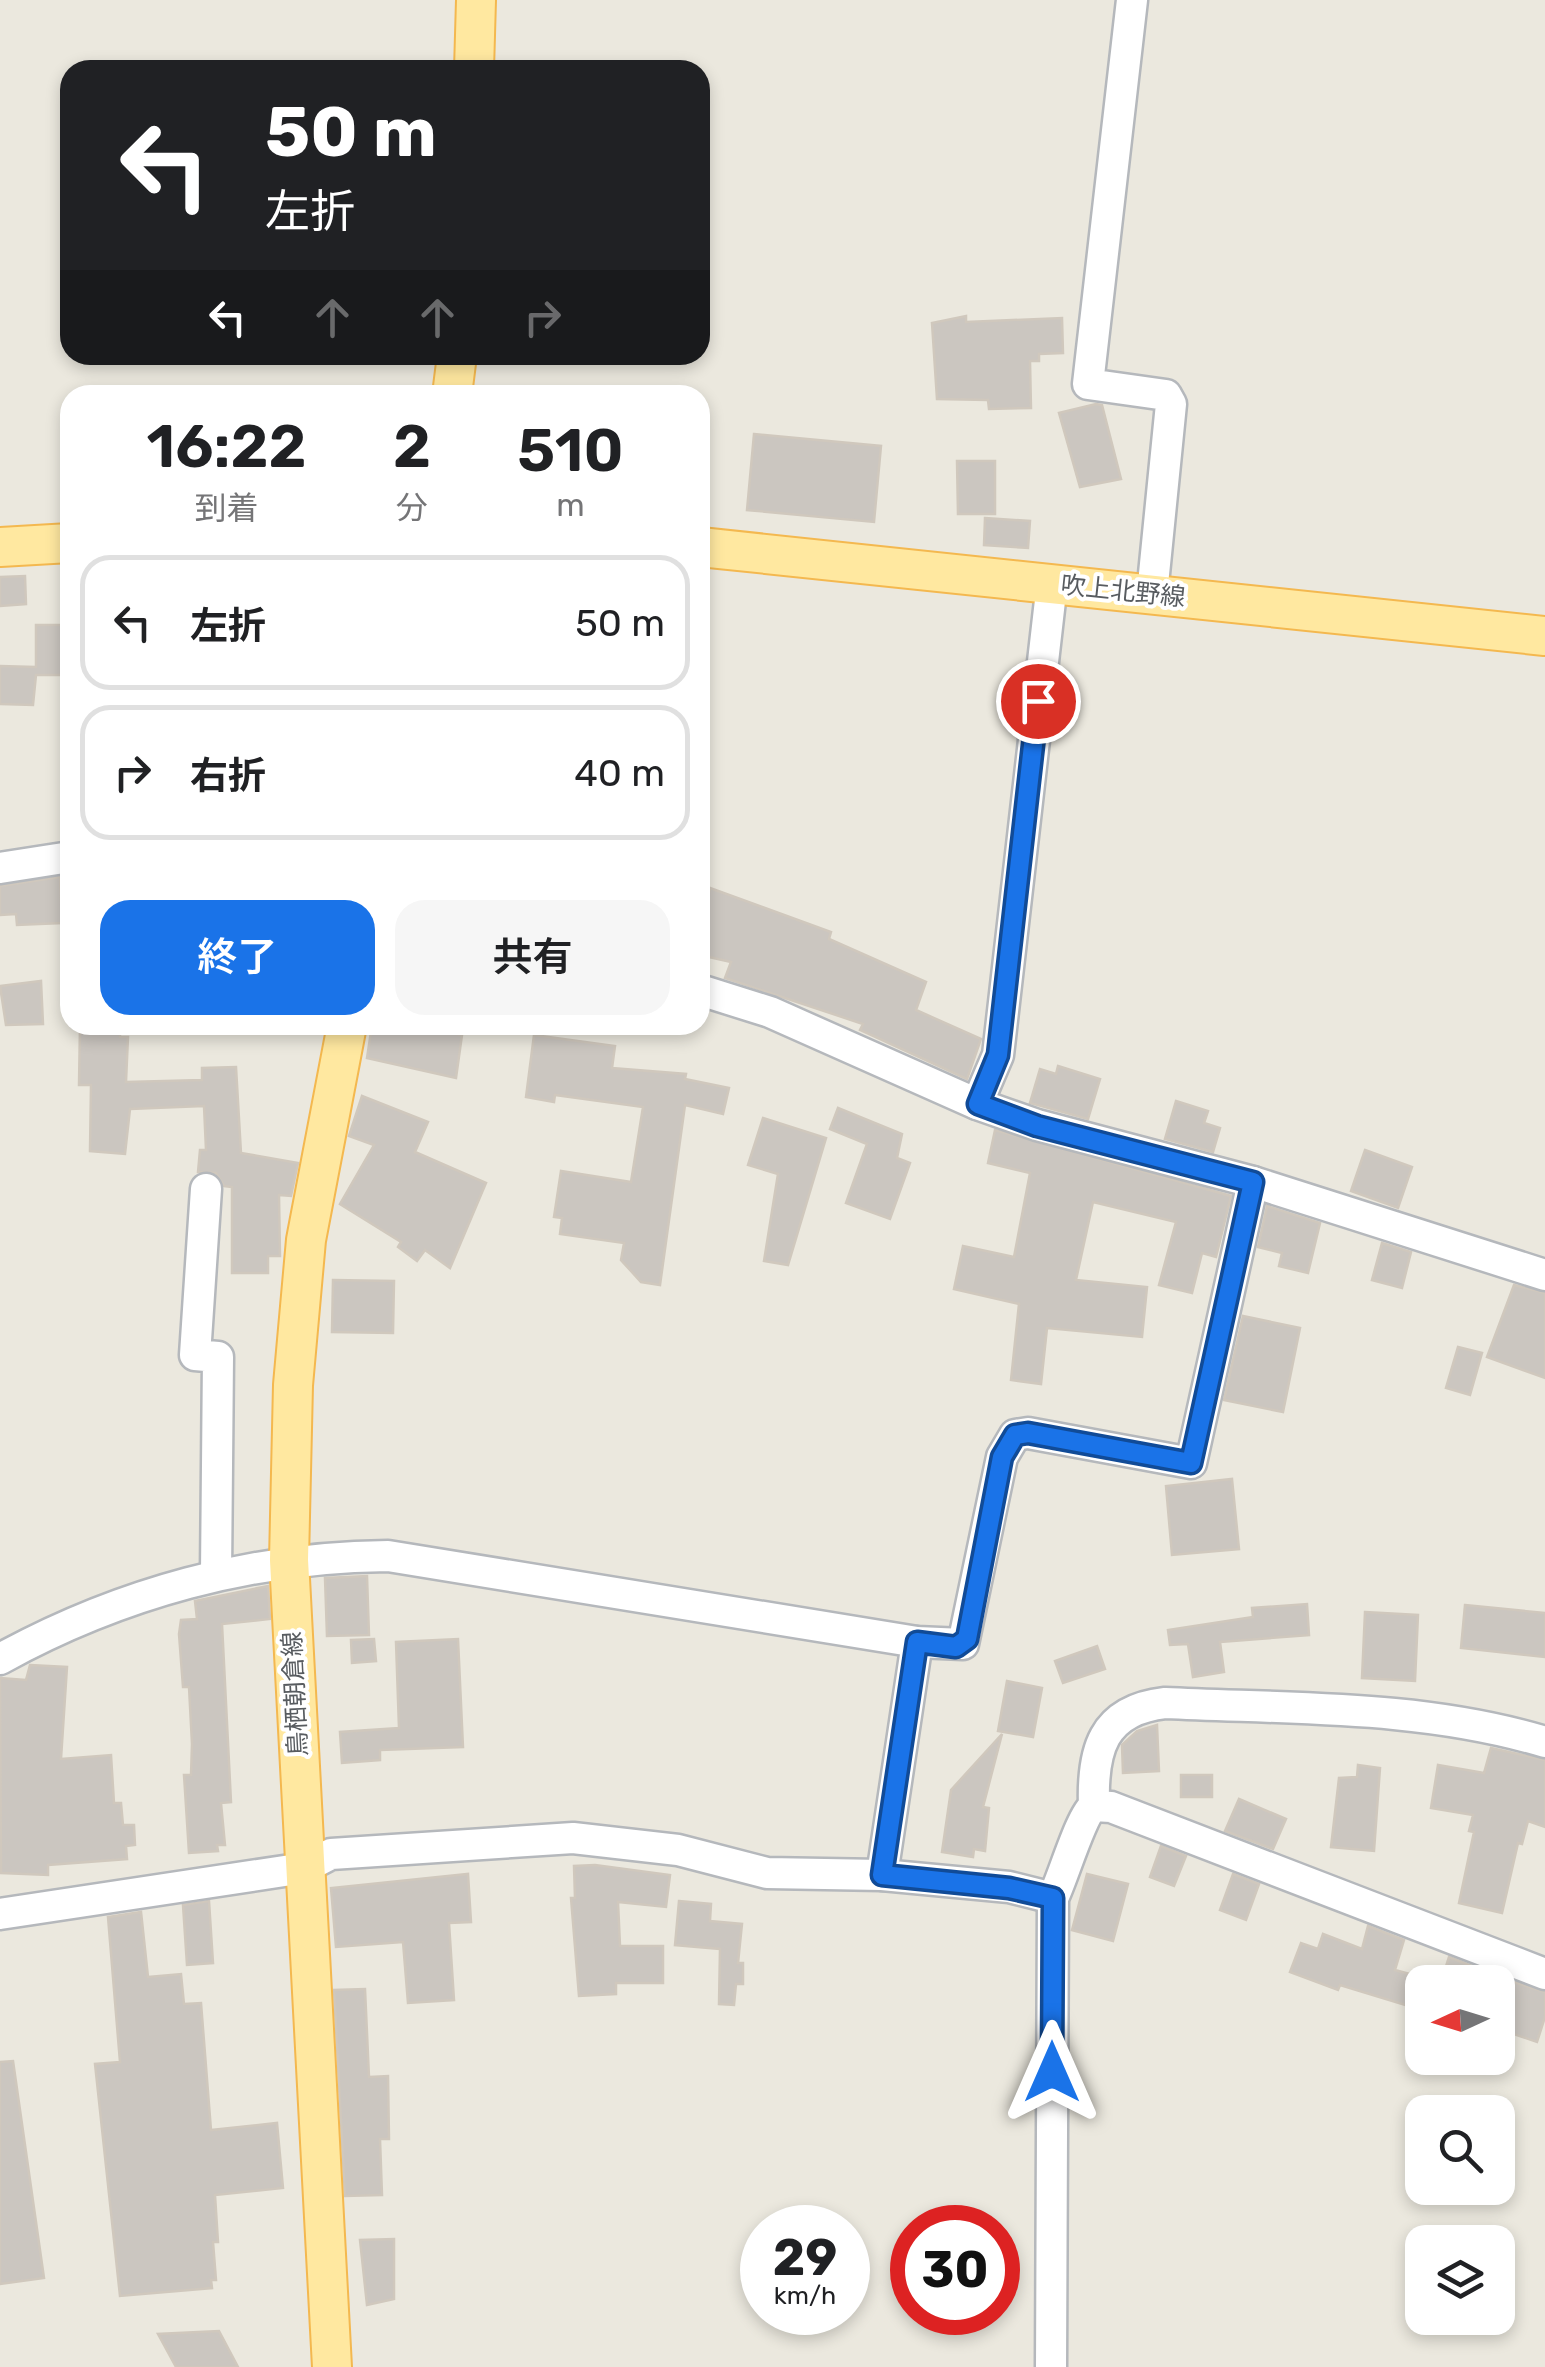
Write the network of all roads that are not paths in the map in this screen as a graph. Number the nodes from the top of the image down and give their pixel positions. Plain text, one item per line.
1 (476, 0) edge
2 (1132, 0) edge
3 (474, 60) edge
4 (60, 544) edge
5 (0, 547) edge
6 (710, 547) edge
7 (1052, 583) junction
8 (1152, 594) junction
9 (1545, 636) edge
10 (60, 859) edge
11 (0, 868) edge
12 (710, 993) edge
13 (345, 1035) edge
14 (978, 1104) junction
15 (1253, 1182) junction
16 (206, 1189) dead end
17 (1545, 1275) edge
18 (289, 1560) junction
19 (216, 1574) junction
20 (917, 1642) junction
21 (0, 1659) edge
22 (1545, 1742) edge
23 (1094, 1806) junction
24 (304, 1868) junction
25 (882, 1875) junction
26 (1053, 1898) junction
27 (0, 1914) edge
28 (1545, 1974) edge
29 (332, 2367) edge
30 (1050, 2367) edge

1 - 3 main road
2 - 8 street
4 - 5 main road
6 - 7 main road, 吹上北野線
7 - 8 main road, 吹上北野線
7 - 14 street
8 - 9 main road, 吹上北野線
10 - 11 street
12 - 14 street
13 - 18 main road, 鳥栖朝倉線
14 - 15 street
15 - 17 street
15 - 20 street
16 - 19 street
18 - 19 street
18 - 20 street
18 - 24 main road, 鳥栖朝倉線
19 - 21 street
20 - 25 street
22 - 23 street
23 - 26 street
23 - 28 street
24 - 25 street
24 - 27 street
24 - 29 main road, 鳥栖朝倉線
25 - 26 street
26 - 30 street

